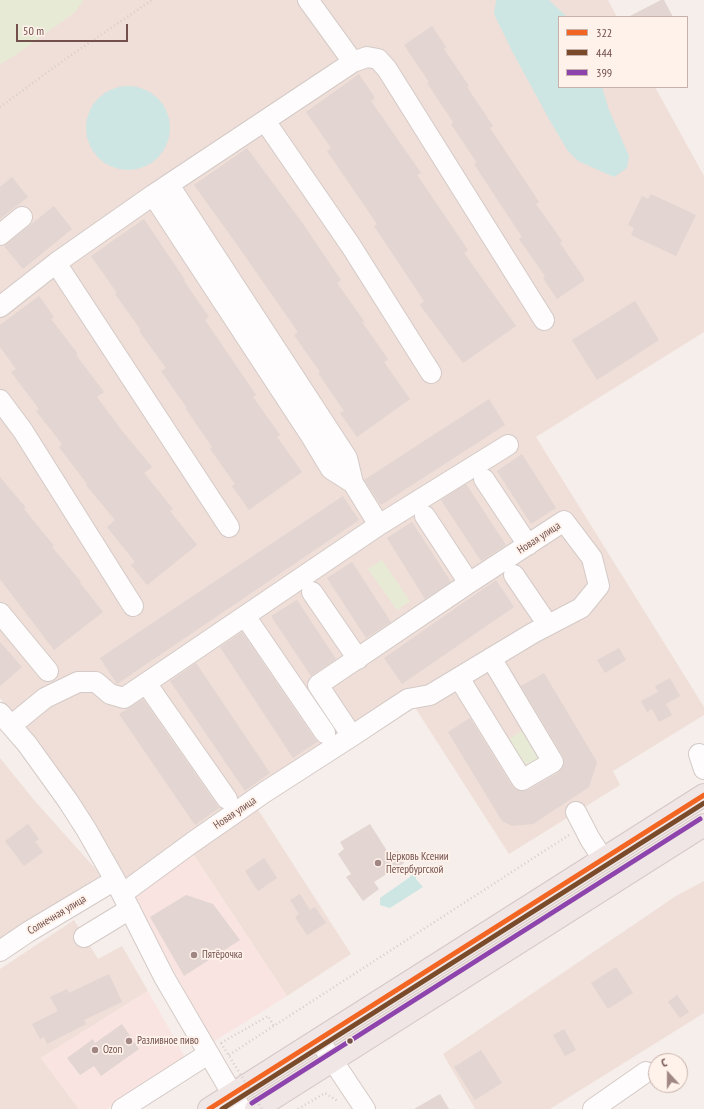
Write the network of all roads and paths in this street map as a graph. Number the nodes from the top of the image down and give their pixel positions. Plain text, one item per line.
1 (152, 0) edge
2 (308, 0) edge
3 (353, 62) junction
4 (0, 107) edge
5 (265, 121) junction
6 (161, 190) junction
7 (22, 217) dead end
8 (0, 235) edge
9 (56, 263) junction
10 (0, 307) edge
11 (544, 320) dead end
12 (431, 373) dead end
13 (0, 400) edge
14 (508, 445) dead end
15 (484, 479) dead end
16 (424, 516) dead end
17 (379, 526) junction
18 (229, 527) dead end
19 (528, 545) junction
20 (514, 575) dead end
21 (470, 583) junction
22 (312, 592) dead end
23 (133, 606) dead end
24 (0, 613) edge
25 (245, 616) junction
26 (548, 625) junction
27 (491, 658) junction
28 (358, 659) junction
29 (48, 671) dead end
30 (459, 678) junction
31 (146, 682) junction
32 (6, 719) edge
33 (325, 733) dead end
34 (352, 736) junction
35 (704, 795) edge
36 (227, 799) dead end
37 (580, 819) joint
38 (704, 824) edge
39 (603, 859) junction
40 (122, 894) junction
41 (84, 937) dead end
42 (0, 951) edge
43 (274, 1026) junction
44 (319, 1040) junction
45 (214, 1048) junction
46 (228, 1055) dead end
47 (333, 1061) junction
48 (646, 1072) dead end
49 (237, 1101) edge
50 (341, 1103) dead end
51 (122, 1109) edge
52 (209, 1109) edge
53 (256, 1109) edge
54 (262, 1109) edge
55 (298, 1109) edge
56 (365, 1109) edge
57 (593, 1109) edge

1 - 4 path
2 - 3 street
3 - 5 street
3 - 11 street
5 - 6 street
5 - 12 street
6 - 9 street
6 - 17 street
7 - 8 street
9 - 10 street
9 - 18 street
13 - 23 street
14 - 17 street
15 - 19 street
16 - 21 street
17 - 25 street
19 - 21 street, Новая улица
19 - 26 street, Новая улица
20 - 26 street
21 - 28 street, Новая улица
22 - 28 street
24 - 29 street
25 - 31 street
25 - 33 street
26 - 27 street, Новая улица
27 - 30 street, Новая улица
27 - 30 street
28 - 34 street, Новая улица
30 - 34 street, Новая улица
31 - 32 street
31 - 36 street
32 - 40 street
34 - 40 street, Новая улица
35 - 39 highway
37 - 39 street
37 - 43 path
38 - 47 highway
39 - 44 highway
40 - 41 street
40 - 42 street, Солнечная улица
40 - 45 street
43 - 45 path
43 - 46 path
44 - 47 street
44 - 49 highway
45 - 49 street
45 - 51 street
45 - 54 path, bridge
47 - 53 highway
47 - 56 street
48 - 57 street
49 - 52 highway
50 - 55 path

